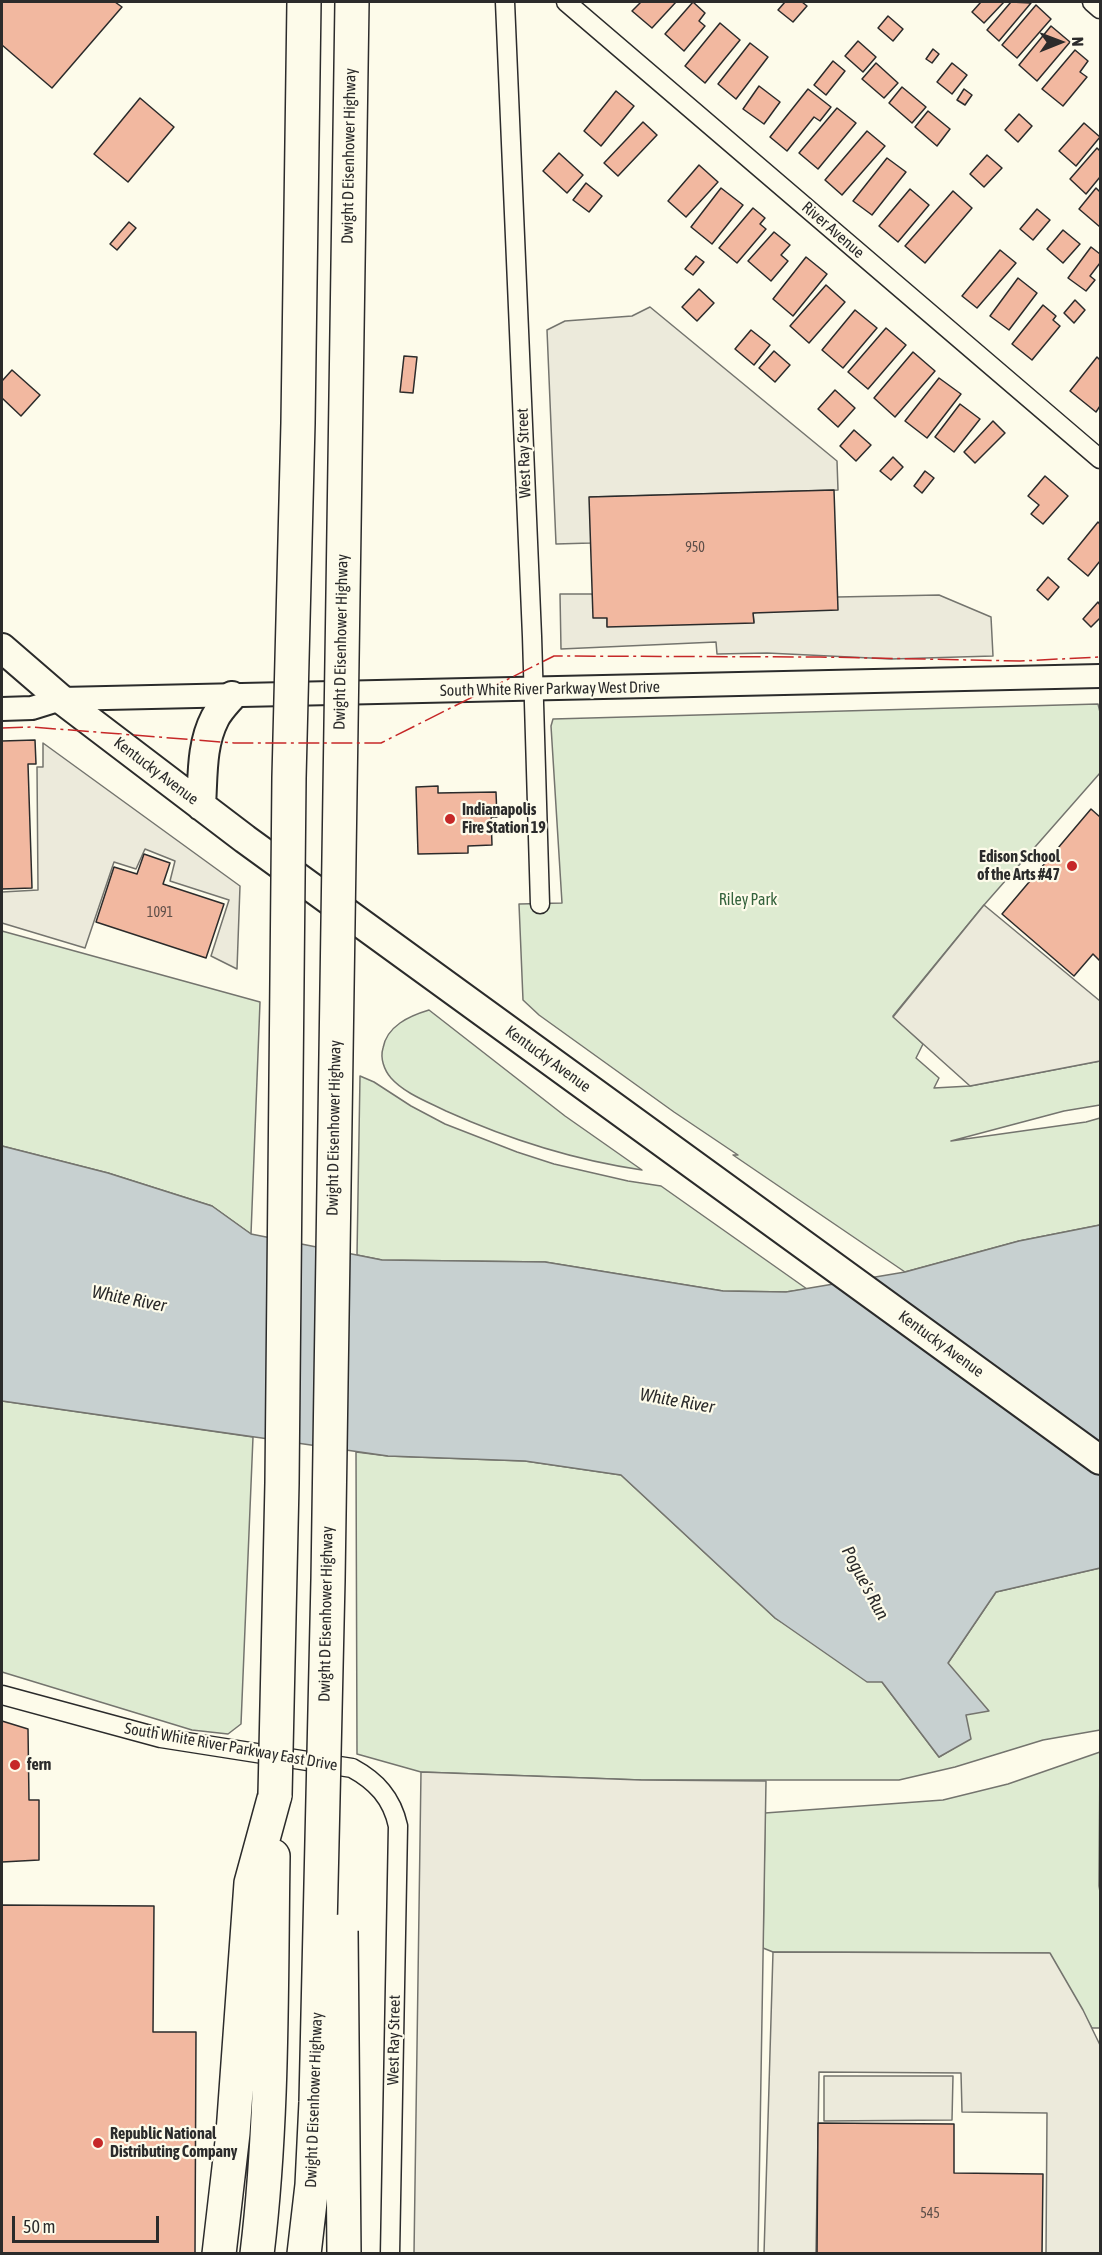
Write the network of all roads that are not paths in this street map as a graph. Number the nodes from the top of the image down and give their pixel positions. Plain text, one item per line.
1 (304, 2) edge
2 (352, 2) edge
3 (505, 2) edge
4 (566, 2) edge
5 (1092, 2) edge
6 (1101, 9) edge
7 (1101, 459) edge
8 (2, 648) edge
9 (1101, 676) edge
10 (534, 689) junction
11 (232, 696) junction
12 (61, 699) junction
13 (2, 709) edge
14 (201, 806) junction
15 (540, 904) dead end
16 (1101, 1460) edge
17 (328, 1580) junction
18 (2, 1695) edge
19 (275, 1795) junction
20 (398, 1826) joint
21 (219, 2253) edge
22 (257, 2253) edge
23 (304, 2253) edge
24 (344, 2253) edge
25 (390, 2253) edge

1 - 19 highway, bridge
2 - 17 highway, Dwight D Eisenhower Highway, bridge
3 - 10 street, West Ray Street
4 - 7 street, River Avenue
5 - 6 street
8 - 12 main road, Kentucky Avenue
9 - 10 street, South White River Parkway West Drive
10 - 11 street, South White River Parkway West Drive
10 - 15 street, West Ray Street
11 - 12 street, South White River Parkway West Drive
11 - 14 main road
12 - 13 street, South White River Parkway West Drive
12 - 14 main road, Kentucky Avenue
14 - 16 main road, Kentucky Avenue
17 - 23 highway, Dwight D Eisenhower Highway, bridge
17 - 24 highway, bridge
18 - 20 street, South White River Parkway East Drive
19 - 21 highway
19 - 22 highway
20 - 25 street, West Ray Street

